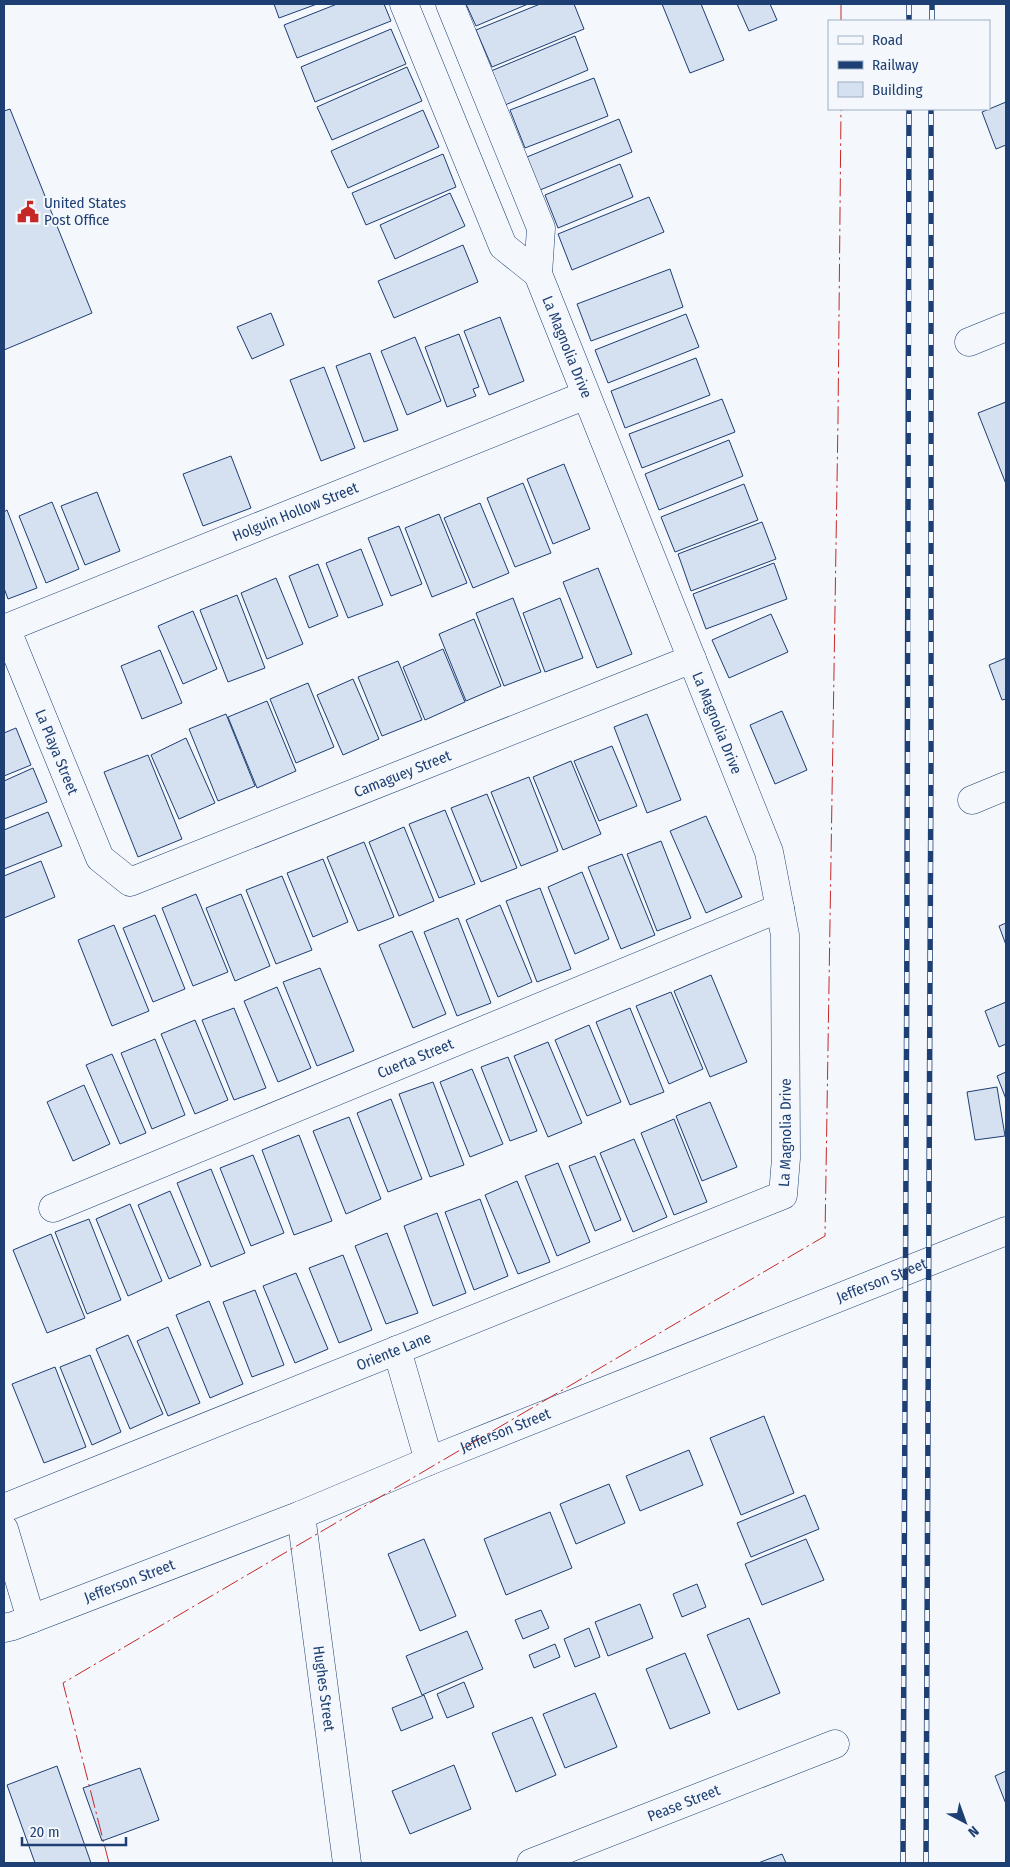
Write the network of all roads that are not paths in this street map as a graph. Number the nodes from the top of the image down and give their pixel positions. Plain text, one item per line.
1 (404, 4) edge
2 (450, 4) edge
3 (538, 274) junction
4 (1006, 327) edge
5 (969, 342) dead end
6 (586, 395) junction
7 (5, 628) edge
8 (692, 659) junction
9 (1006, 786) edge
10 (972, 800) dead end
11 (115, 870) joint
12 (780, 908) junction
13 (782, 1195) joint
14 (53, 1208) dead end
15 (1006, 1231) edge
16 (397, 1350) junction
17 (429, 1461) junction
18 (4, 1508) edge
19 (301, 1515) junction
20 (4, 1529) edge
21 (31, 1619) junction
22 (4, 1628) edge
23 (835, 1744) dead end
24 (347, 1863) edge
25 (531, 1863) edge

1 - 3 street, La Magnolia Drive
2 - 3 street, La Magnolia Drive
3 - 6 street, La Magnolia Drive
4 - 5 street
6 - 7 street, Holguin Hollow Street
6 - 8 street, La Magnolia Drive
7 - 11 street, La Playa Street
8 - 11 street, Camaguey Street
8 - 12 street, La Magnolia Drive
9 - 10 street
12 - 13 street, La Magnolia Drive
12 - 14 street, Cuerta Street
13 - 16 street, Oriente Lane
15 - 17 street, Jefferson Street
16 - 17 street
16 - 18 street, Oriente Lane
17 - 19 street, Jefferson Street
19 - 21 street, Jefferson Street
19 - 24 street, Hughes Street
20 - 21 street
21 - 22 street, Jefferson Street
23 - 25 street, Pease Street

